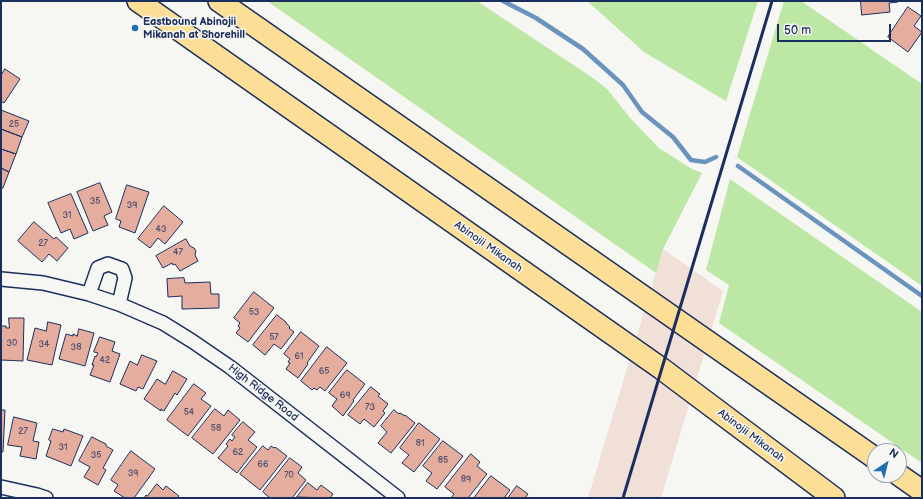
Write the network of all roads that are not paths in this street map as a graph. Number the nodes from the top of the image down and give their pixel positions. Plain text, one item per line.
1 (138, 1) edge
2 (219, 1) edge
3 (1, 279) edge
4 (89, 294) junction
5 (119, 304) junction
6 (867, 452) edge
7 (907, 481) edge
8 (1, 487) edge
9 (922, 491) edge
10 (46, 498) edge
11 (398, 498) edge
12 (834, 498) edge

1 - 12 main road, Abinojii Mikanah
2 - 6 main road
3 - 4 street, High Ridge Road
4 - 5 street, High Ridge Road
4 - 5 street
5 - 11 street, High Ridge Road
7 - 9 main road
8 - 10 street

